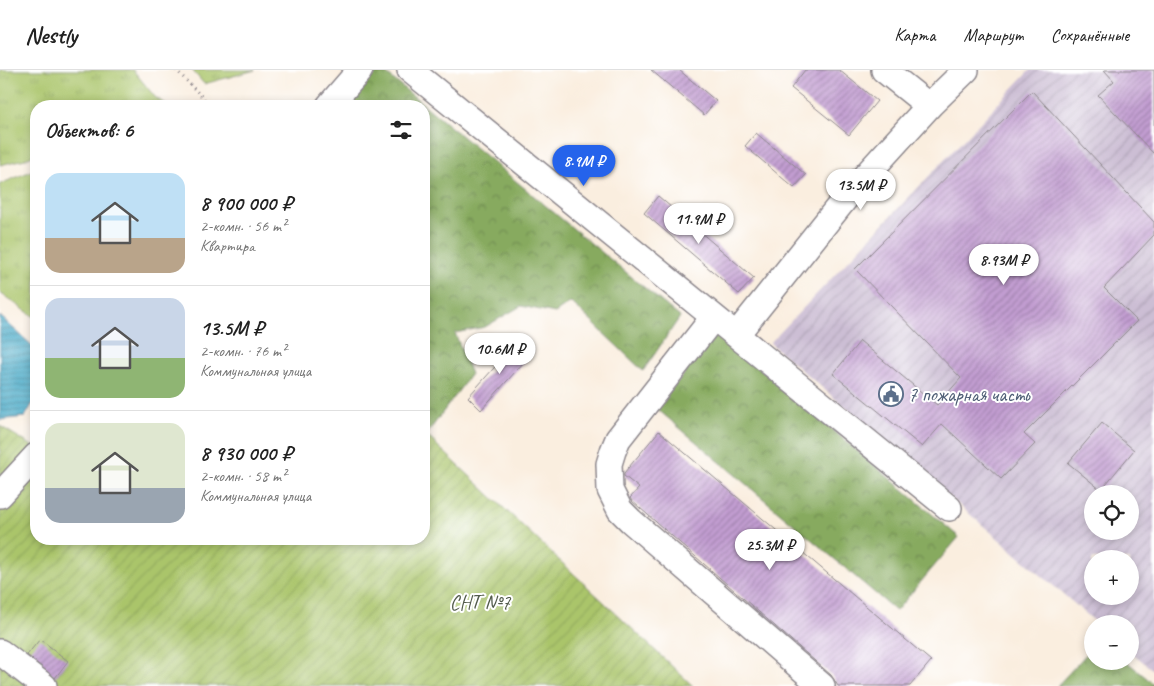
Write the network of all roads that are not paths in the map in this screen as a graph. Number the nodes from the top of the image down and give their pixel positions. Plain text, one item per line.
1 (360, 70) edge
2 (410, 70) edge
3 (884, 70) edge
4 (966, 70) edge
5 (438, 79) edge
6 (334, 100) edge
7 (929, 106) junction
8 (713, 318) junction
9 (737, 334) junction
10 (30, 462) edge
11 (0, 495) edge
12 (949, 508) dead end
13 (0, 652) edge
14 (44, 686) edge
15 (822, 686) edge

1 - 6 street
2 - 5 street
3 - 7 street
4 - 7 street
5 - 8 street
7 - 9 street
8 - 9 street
8 - 15 street
9 - 12 street
10 - 11 street
13 - 14 street

